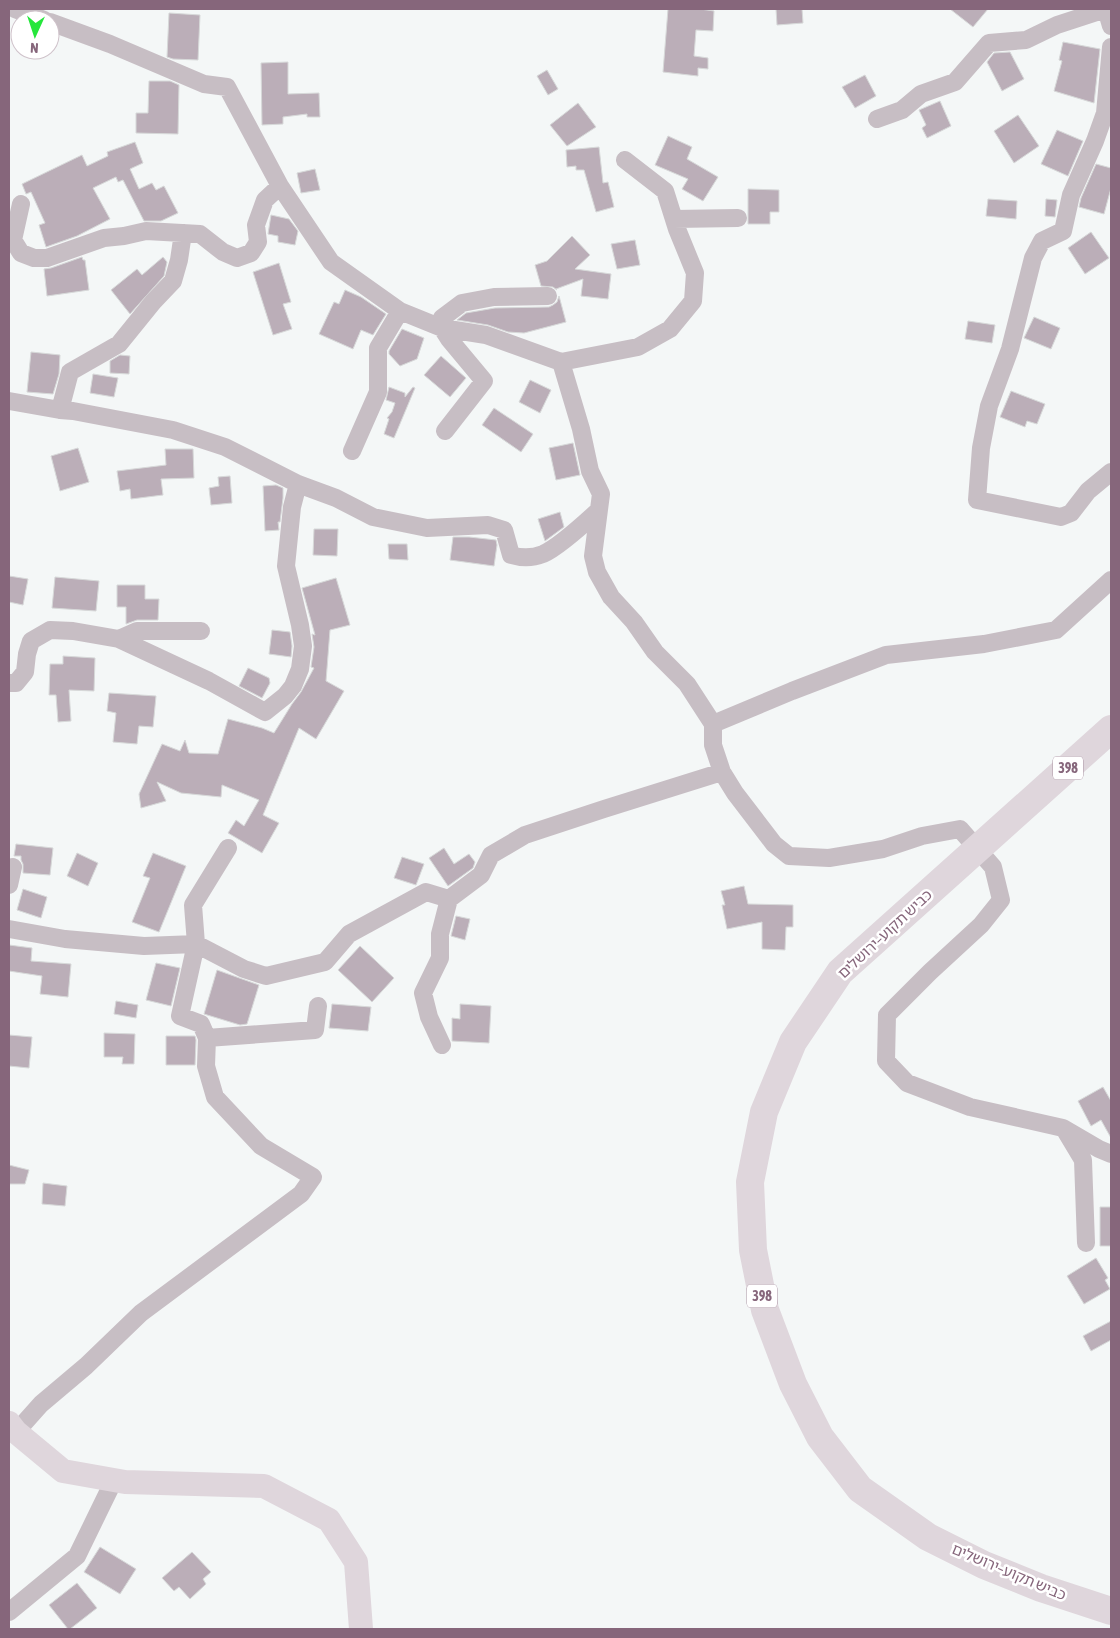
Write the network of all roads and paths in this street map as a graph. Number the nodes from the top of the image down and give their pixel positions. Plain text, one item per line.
1 (1109, 16) edge
2 (60, 26) edge
3 (1111, 46) edge
4 (1108, 117) edge
5 (877, 119) dead end
6 (625, 160) dead end
7 (280, 186) junction
8 (21, 204) dead end
9 (738, 218) dead end
10 (674, 219) junction
11 (182, 233) junction
12 (548, 296) dead end
13 (400, 311) junction
14 (442, 328) junction
15 (561, 362) junction
16 (9, 401) edge
17 (60, 410) junction
18 (445, 431) dead end
19 (352, 451) dead end
20 (1111, 472) edge
21 (298, 484) junction
22 (599, 510) junction
23 (1111, 580) edge
24 (200, 630) dead end
25 (119, 639) junction
26 (9, 683) edge
27 (713, 724) junction
28 (1111, 730) edge
29 (722, 772) junction
30 (228, 848) dead end
31 (13, 867) dead end
32 (9, 885) edge
33 (449, 899) junction
34 (9, 929) edge
35 (196, 944) junction
36 (318, 1006) dead end
37 (207, 1038) junction
38 (442, 1045) dead end
39 (1063, 1128) junction
40 (1111, 1154) edge
41 (1086, 1243) dead end
42 (12, 1427) edge
43 (114, 1480) junction
44 (1111, 1611) edge
45 (9, 1612) edge
46 (361, 1629) edge

1 - 5 street
2 - 7 street
3 - 4 street
4 - 20 street
6 - 10 street
7 - 11 street
7 - 13 street
8 - 11 street
9 - 10 street
10 - 15 street
11 - 17 street
12 - 14 street
13 - 14 street
13 - 19 street
14 - 15 street
14 - 18 street
15 - 22 street
16 - 17 street
17 - 21 street
21 - 22 street
21 - 25 street
22 - 27 street
23 - 27 street
24 - 25 street
25 - 26 street
27 - 29 street
28 - 44 main road, כביש תקוע–ירושלים / 398
29 - 33 street
29 - 39 street
30 - 35 street
31 - 32 street
33 - 35 street
33 - 38 street
34 - 35 street
35 - 37 street
36 - 37 street
37 - 42 street
39 - 40 street
39 - 41 street
42 - 43 street
43 - 45 street
43 - 46 street

